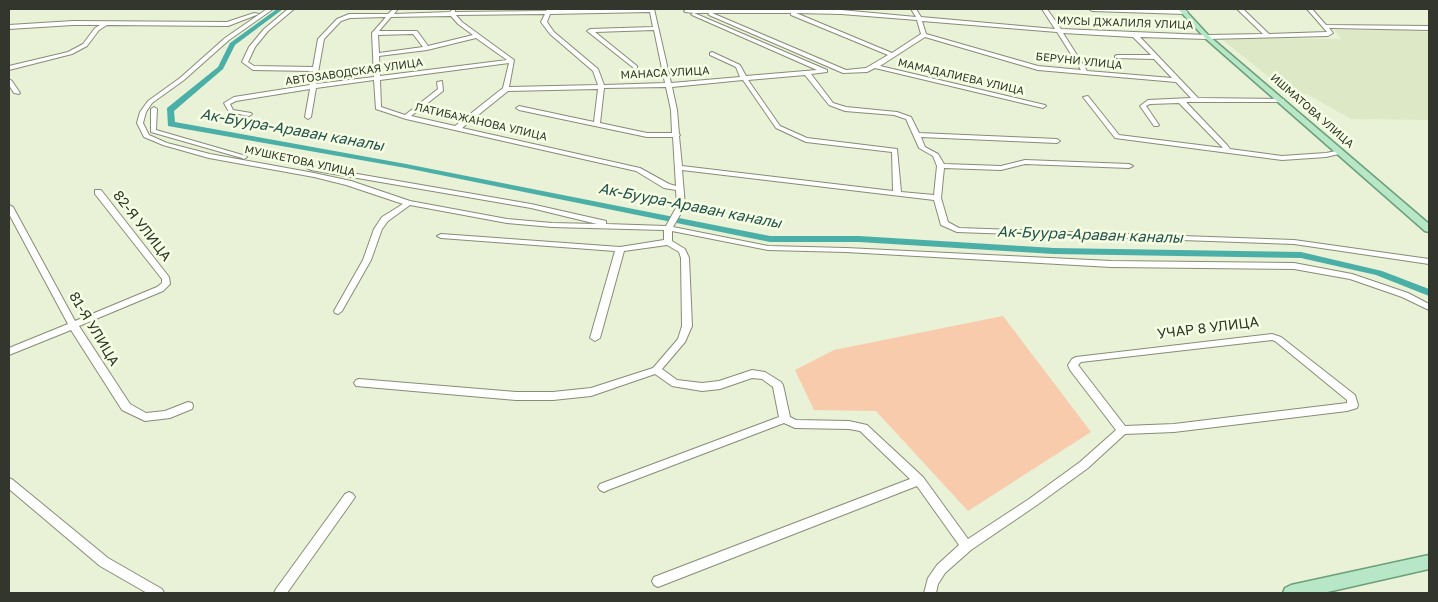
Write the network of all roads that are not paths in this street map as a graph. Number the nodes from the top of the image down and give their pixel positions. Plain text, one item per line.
1 (269, 9) edge
2 (291, 9) edge
3 (395, 9) edge
4 (914, 9) edge
5 (1045, 9) edge
6 (1092, 9) edge
7 (1119, 9) edge
8 (1240, 9) edge
9 (1310, 9) edge
10 (599, 10) edge
11 (652, 10) edge
12 (685, 10) edge
13 (788, 10) edge
14 (1183, 10) edge
15 (500, 11) edge
16 (549, 11) edge
17 (453, 12) edge
18 (707, 12) junction
19 (390, 16) junction
20 (919, 18) junction
21 (106, 24) junction
22 (9, 27) edge
23 (1325, 27) junction
24 (656, 28) junction
25 (1429, 28) edge
26 (1060, 31) junction
27 (375, 33) junction
28 (924, 35) junction
29 (1134, 35) junction
30 (1266, 35) junction
31 (476, 36) junction
32 (1207, 37) junction
33 (427, 48) junction
34 (712, 54) dead end
35 (377, 55) junction
36 (892, 55) junction
37 (1116, 58) dead end
38 (1155, 58) junction
39 (512, 61) junction
40 (877, 65) junction
41 (635, 67) dead end
42 (9, 68) edge
43 (317, 69) junction
44 (806, 72) junction
45 (1085, 72) junction
46 (376, 78) junction
47 (744, 78) junction
48 (1176, 80) junction
49 (9, 81) edge
50 (440, 82) dead end
51 (601, 85) junction
52 (669, 85) junction
53 (315, 86) junction
54 (506, 89) junction
55 (17, 93) dead end
56 (1086, 97) dead end
57 (1196, 100) junction
58 (1282, 100) junction
59 (1181, 102) junction
60 (1043, 106) dead end
61 (519, 108) dead end
62 (154, 110) dead end
63 (249, 114) dead end
64 (308, 116) dead end
65 (406, 117) junction
66 (597, 124) junction
67 (1156, 125) dead end
68 (457, 128) junction
69 (677, 135) junction
70 (916, 135) junction
71 (1056, 141) dead end
72 (1228, 152) junction
73 (1341, 152) junction
74 (941, 166) junction
75 (1129, 166) dead end
76 (679, 168) junction
77 (680, 189) junction
78 (98, 192) dead end
79 (897, 194) junction
80 (937, 198) junction
81 (410, 203) junction
82 (9, 207) edge
83 (944, 222) joint
84 (669, 226) junction
85 (620, 227) junction
86 (1429, 229) edge
87 (441, 236) dead end
88 (668, 242) junction
89 (620, 249) junction
90 (1429, 262) edge
91 (1429, 307) edge
92 (338, 311) dead end
93 (73, 325) junction
94 (595, 338) dead end
95 (9, 352) edge
96 (656, 370) junction
97 (359, 383) dead end
98 (188, 406) dead end
99 (785, 419) junction
100 (1122, 430) junction
101 (919, 480) junction
102 (9, 483) edge
103 (604, 487) dead end
104 (349, 497) dead end
105 (967, 546) junction
106 (1429, 562) edge
107 (658, 581) dead end
108 (158, 593) edge
109 (280, 593) edge
110 (930, 593) edge
111 (1291, 593) edge

1 - 21 street
1 - 81 street, МУШКЕТОВА УЛИЦА
2 - 43 street
3 - 19 street
4 - 20 street
5 - 26 street
6 - 7 street
7 - 14 street
8 - 30 street
9 - 23 street
10 - 11 street
10 - 16 street
11 - 24 street
12 - 18 street, МУСЫ ДЖАЛИЛЯ УЛИЦА
12 - 44 street, МАНАСА УЛИЦА
13 - 18 street, МУСЫ ДЖАЛИЛЯ УЛИЦА
13 - 20 street, МУСЫ ДЖАЛИЛЯ УЛИЦА
13 - 36 street, МАМАДАЛИЕВА УЛИЦА
14 - 32 main road, ИШМАТОВА УЛИЦА
15 - 16 street
15 - 17 street
16 - 51 street
17 - 19 street
17 - 31 street
18 - 40 street
19 - 27 street
19 - 43 street
20 - 26 street, МУСЫ ДЖАЛИЛЯ УЛИЦА
20 - 28 street
21 - 22 street
21 - 42 street
23 - 25 street, МУСЫ ДЖАЛИЛЯ УЛИЦА
23 - 30 street, МУСЫ ДЖАЛИЛЯ УЛИЦА
24 - 41 street
24 - 52 street
26 - 29 street, МУСЫ ДЖАЛИЛЯ УЛИЦА
26 - 45 street
27 - 33 street
27 - 35 street, ЛАТИБАЖАНОВА УЛИЦА
28 - 36 street
28 - 45 street, БЕРУНИ УЛИЦА
29 - 32 street, МУСЫ ДЖАЛИЛЯ УЛИЦА
29 - 38 street
30 - 32 street, МУСЫ ДЖАЛИЛЯ УЛИЦА
31 - 33 street
31 - 39 street
32 - 58 main road, ИШМАТОВА УЛИЦА
33 - 35 street
34 - 47 street
35 - 46 street, ЛАТИБАЖАНОВА УЛИЦА
36 - 40 street
37 - 38 street
38 - 48 street
39 - 46 street, АВТОЗАВОДСКАЯ УЛИЦА
39 - 54 street
40 - 60 street, МАМАДАЛИЕВА УЛИЦА
43 - 53 street
44 - 47 street, МАНАСА УЛИЦА
44 - 70 street
45 - 48 street, БЕРУНИ УЛИЦА
46 - 53 street, АВТОЗАВОДСКАЯ УЛИЦА
46 - 65 street, ЛАТИБАЖАНОВА УЛИЦА
47 - 52 street, МАНАСА УЛИЦА
47 - 79 street
48 - 57 street
49 - 55 street
50 - 65 street
51 - 52 street, МАНАСА УЛИЦА
51 - 54 street, МАНАСА УЛИЦА
51 - 66 street
52 - 69 street
53 - 63 street, АВТОЗАВОДСКАЯ УЛИЦА
53 - 64 street
54 - 68 street
56 - 72 street
57 - 58 street
57 - 59 street
58 - 73 main road, ИШМАТОВА УЛИЦА
59 - 67 street
59 - 72 street
61 - 66 street
62 - 85 street
65 - 68 street, ЛАТИБАЖАНОВА УЛИЦА
66 - 69 street
68 - 77 street, ЛАТИБАЖАНОВА УЛИЦА
69 - 76 street
70 - 71 street
70 - 74 street
72 - 73 street
73 - 86 main road, ИШМАТОВА УЛИЦА
74 - 75 street
74 - 80 street
76 - 77 street
76 - 79 street
77 - 84 street
78 - 93 street, 82-Я УЛИЦА
79 - 80 street
80 - 83 street
81 - 85 street, МУШКЕТОВА УЛИЦА
81 - 92 street
82 - 93 street, 81-Я УЛИЦА
83 - 90 street
84 - 85 street, МУШКЕТОВА УЛИЦА
84 - 88 street
84 - 91 street, МУШКЕТОВА УЛИЦА
87 - 89 street
88 - 89 street
88 - 96 street
89 - 94 street
93 - 95 street, 82-Я УЛИЦА
93 - 98 street, 81-Я УЛИЦА
96 - 97 street
96 - 99 street
99 - 101 street
99 - 103 street
100 - 100 street, УЧАР 8 УЛИЦА
100 - 105 street
101 - 105 street
101 - 107 street
102 - 108 street
104 - 109 street
105 - 110 street
106 - 111 main road

